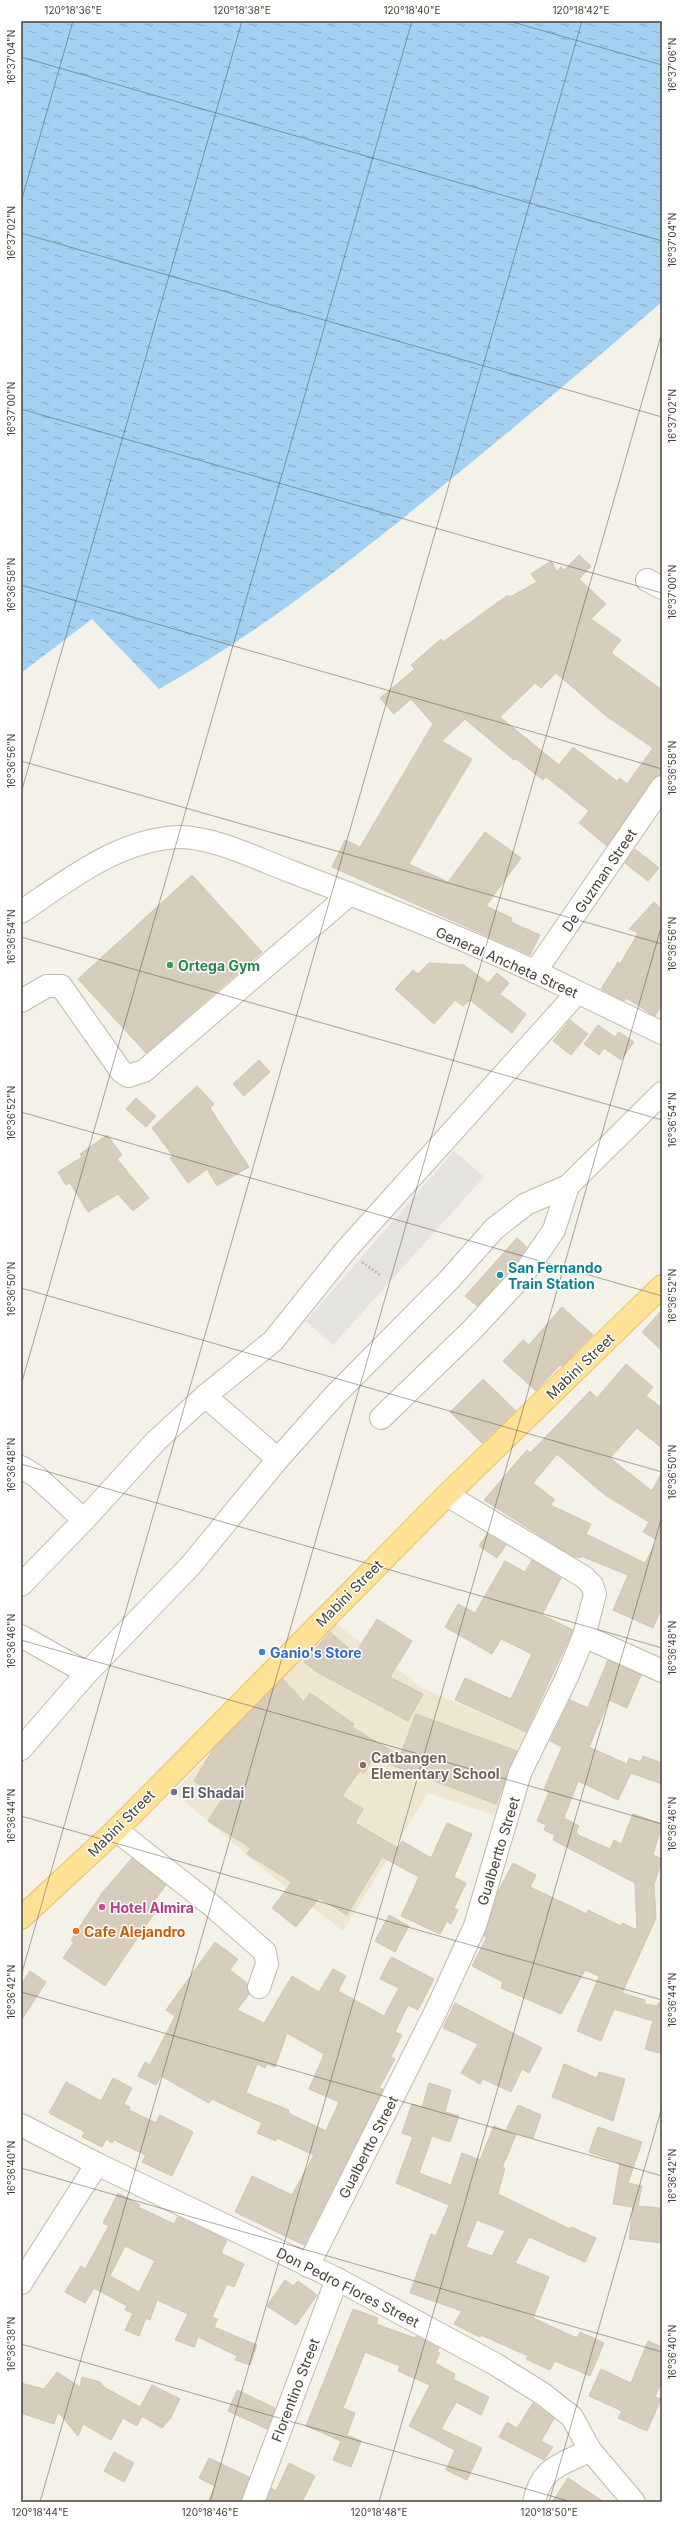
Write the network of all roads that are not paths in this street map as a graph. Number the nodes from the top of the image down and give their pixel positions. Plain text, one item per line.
1 (662, 787) edge
2 (350, 894) junction
3 (21, 912) edge
4 (535, 972) junction
5 (578, 993) junction
6 (21, 1001) edge
7 (662, 1033) edge
8 (662, 1093) edge
9 (568, 1186) junction
10 (662, 1286) edge
11 (205, 1396) junction
12 (381, 1418) dead end
13 (278, 1459) junction
14 (21, 1467) edge
15 (446, 1495) junction
16 (84, 1520) junction
17 (21, 1585) edge
18 (21, 1636) edge
19 (584, 1636) junction
20 (662, 1671) edge
21 (87, 1673) junction
22 (21, 1749) edge
23 (116, 1830) junction
24 (21, 1918) edge
25 (259, 1987) dead end
26 (21, 2125) edge
27 (97, 2164) junction
28 (308, 2266) junction
29 (337, 2279) junction
30 (21, 2282) edge
31 (590, 2450) junction
32 (253, 2502) edge
33 (534, 2502) edge
34 (634, 2502) edge

1 - 4 street, De Guzman Street
2 - 3 street, General Ancheta Street
2 - 4 street, General Ancheta Street
2 - 6 street
4 - 5 street, General Ancheta Street
5 - 7 street, General Ancheta Street
5 - 11 street
8 - 9 street
9 - 12 street
9 - 13 street
10 - 15 main road, Mabini Street
11 - 13 street
11 - 16 street
13 - 21 street
14 - 16 street
15 - 19 street, Gualbertto Street
15 - 23 main road, Mabini Street
16 - 17 street
18 - 21 street
19 - 20 street
19 - 28 street, Gualbertto Street
21 - 22 street
23 - 24 main road, Mabini Street
23 - 25 street
26 - 27 street, Don Pedro Flores Street
27 - 28 street, Don Pedro Flores Street
27 - 30 street
28 - 29 street, Don Pedro Flores Street
29 - 31 street, Don Pedro Flores Street
29 - 32 street, Florentino Street
31 - 33 street
31 - 34 street, Don Pedro Flores Street

